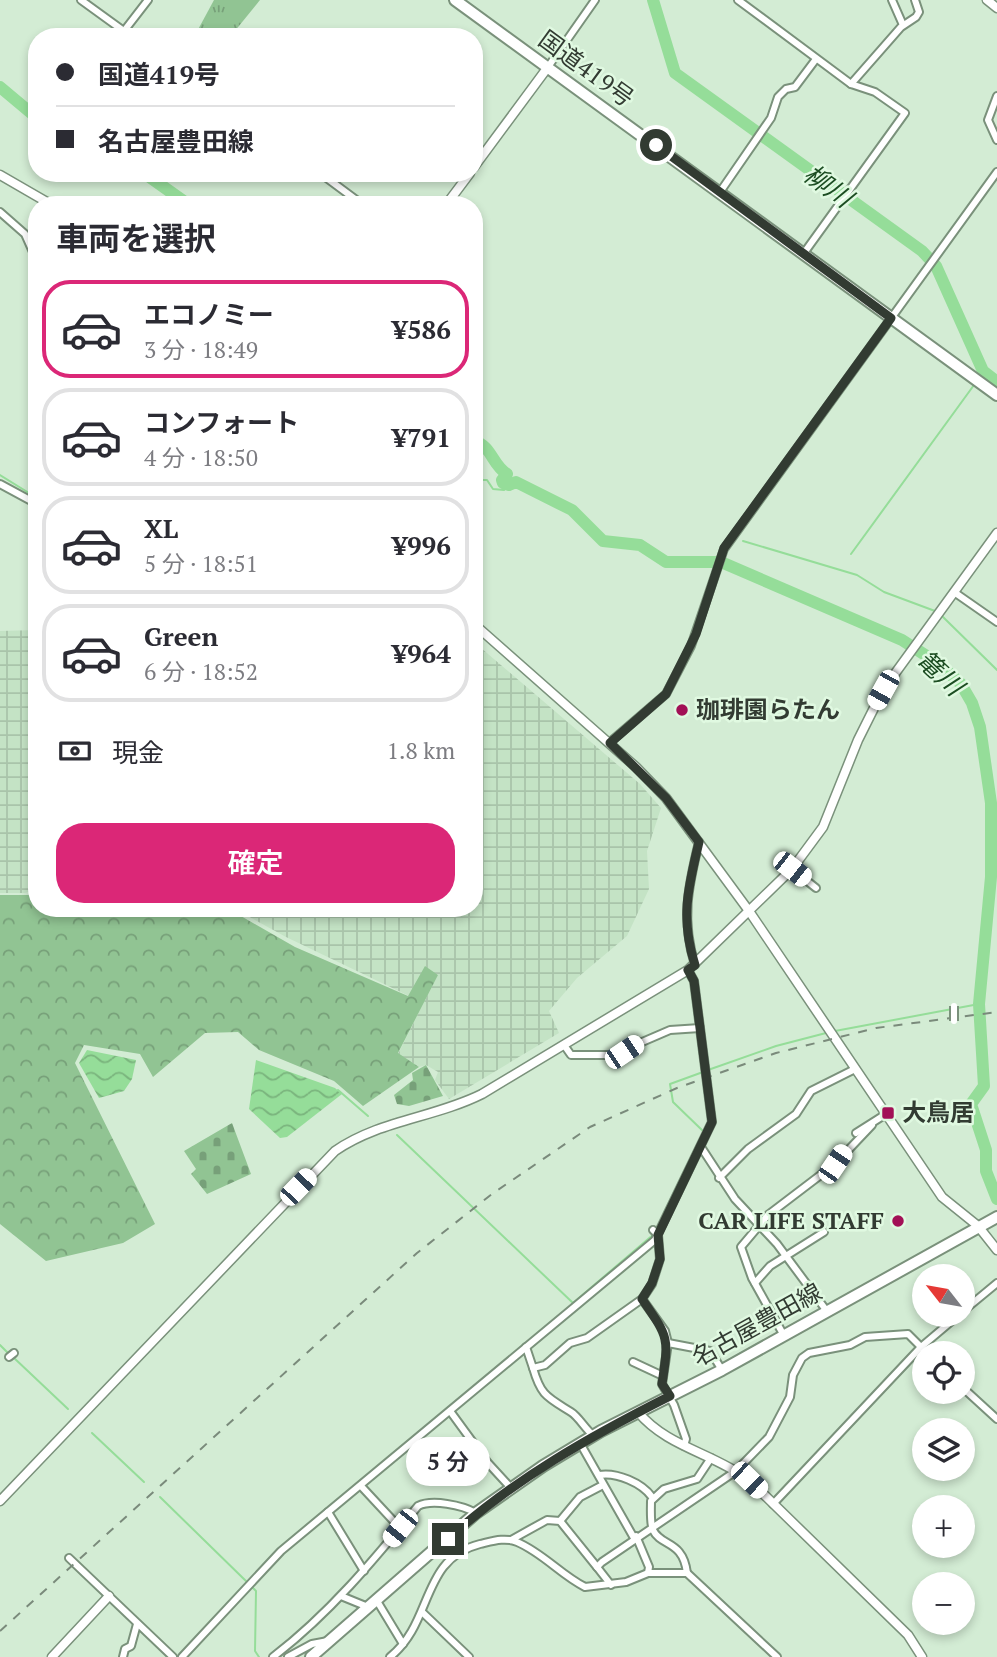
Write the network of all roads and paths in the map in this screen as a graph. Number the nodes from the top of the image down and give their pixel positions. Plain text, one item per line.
1 (81, 0) edge
2 (148, 0) edge
3 (455, 0) edge
4 (595, 0) edge
5 (738, 0) edge
6 (892, 0) edge
7 (915, 0) edge
8 (986, 0) edge
9 (997, 8) edge
10 (903, 25) junction
11 (120, 28) edge
12 (126, 28) edge
13 (817, 59) junction
14 (548, 67) junction
15 (852, 84) junction
16 (997, 96) edge
17 (994, 131) edge
18 (997, 140) edge
19 (483, 155) edge
20 (997, 172) edge
21 (0, 175) edge
22 (332, 182) edge
23 (720, 192) junction
24 (36, 196) edge
25 (351, 196) edge
26 (0, 212) edge
27 (28, 242) edge
28 (804, 253) junction
29 (891, 318) junction
30 (997, 395) edge
31 (0, 484) edge
32 (28, 499) edge
33 (997, 533) edge
34 (954, 592) junction
35 (997, 622) edge
36 (483, 632) edge
37 (610, 743) junction
38 (699, 842) junction
39 (792, 869) junction
40 (816, 888) dead end
41 (748, 911) junction
42 (692, 967) junction
43 (954, 1006) dead end
44 (954, 1021) dead end
45 (700, 1028) junction
46 (564, 1045) junction
47 (855, 1069) junction
48 (886, 1114) junction
49 (872, 1125) junction
50 (856, 1133) dead end
51 (701, 1147) junction
52 (719, 1178) junction
53 (988, 1221) edge
54 (758, 1225) junction
55 (824, 1231) dead end
56 (655, 1233) junction
57 (997, 1250) edge
58 (786, 1256) junction
59 (755, 1283) junction
60 (997, 1283) edge
61 (642, 1299) junction
62 (975, 1301) edge
63 (825, 1310) junction
64 (947, 1327) edge
65 (783, 1334) junction
66 (915, 1341) edge
67 (933, 1341) edge
68 (668, 1343) junction
69 (526, 1346) junction
70 (633, 1362) dead end
71 (912, 1362) edge
72 (533, 1368) junction
73 (722, 1370) junction
74 (663, 1376) junction
75 (670, 1396) junction
76 (975, 1399) edge
77 (450, 1411) junction
78 (638, 1412) junction
79 (997, 1419) edge
80 (593, 1435) junction
81 (580, 1443) junction
82 (684, 1446) junction
83 (711, 1458) junction
84 (736, 1471) junction
85 (599, 1475) junction
86 (603, 1485) junction
87 (361, 1486) junction
88 (511, 1488) junction
89 (652, 1497) junction
90 (0, 1501) edge
91 (773, 1504) junction
92 (328, 1513) junction
93 (475, 1513) junction
94 (560, 1521) junction
95 (651, 1527) junction
96 (400, 1528) junction
97 (635, 1537) junction
98 (448, 1539) junction
99 (511, 1540) junction
100 (458, 1551) junction
101 (69, 1558) dead end
102 (597, 1567) junction
103 (363, 1571) junction
104 (648, 1573) junction
105 (687, 1573) junction
106 (611, 1585) junction
107 (108, 1596) junction
108 (341, 1596) junction
109 (373, 1604) junction
110 (422, 1612) junction
111 (137, 1623) junction
112 (330, 1641) junction
113 (403, 1644) junction
114 (52, 1657) edge
115 (123, 1657) edge
116 (173, 1657) edge
117 (182, 1657) edge
118 (273, 1657) edge
119 (288, 1657) edge
120 (311, 1657) edge
121 (390, 1657) edge
122 (469, 1657) edge
123 (777, 1657) edge
124 (922, 1657) edge

1 - 11 street
2 - 12 street
3 - 14 main road, 国道419号
4 - 14 street
5 - 13 street
6 - 10 street
7 - 10 street
8 - 9 street
10 - 15 street
13 - 15 street
13 - 23 street
14 - 19 street
14 - 23 main road, 国道419号
15 - 28 street
16 - 17 street
17 - 18 street
20 - 29 street
21 - 24 street
22 - 25 street
23 - 28 main road, 国道419号
26 - 27 street
28 - 29 main road, 国道419号
29 - 30 main road, 国道419号
29 - 37 street
31 - 32 street
33 - 34 street
34 - 35 street
34 - 39 street
36 - 37 street
37 - 38 street
38 - 41 street
38 - 42 street
39 - 40 street
39 - 41 street
41 - 42 street
41 - 47 street
42 - 45 street
42 - 46 street
43 - 44 street, bridge
45 - 46 street
45 - 51 street
46 - 90 street
47 - 48 street
47 - 52 street
48 - 49 street
48 - 53 street
49 - 50 street
49 - 54 street
51 - 52 street
51 - 56 street
52 - 54 street
53 - 57 street
53 - 63 main road, 名古屋豊田線
54 - 58 street
54 - 59 street
55 - 58 street
56 - 61 street
56 - 69 street
58 - 59 street
58 - 63 street
59 - 65 street
60 - 62 street
61 - 68 street
61 - 72 street
63 - 65 main road, 名古屋豊田線
64 - 67 street
65 - 73 main road, 名古屋豊田線
66 - 84 street
68 - 73 street
68 - 74 street
69 - 72 street
69 - 77 street
70 - 74 street
71 - 91 street
72 - 80 street
73 - 75 main road, 名古屋豊田線
74 - 75 street
75 - 78 main road, 名古屋豊田線
75 - 82 street
76 - 79 street
77 - 87 street
77 - 88 street
78 - 80 main road, 名古屋豊田線
78 - 82 street
80 - 81 main road, 名古屋豊田線
81 - 85 street
81 - 88 main road, 名古屋豊田線
82 - 83 street
83 - 84 street
83 - 89 street
84 - 91 street
84 - 95 street
85 - 86 street
85 - 89 street
86 - 94 street
86 - 97 street
87 - 92 street
87 - 96 street
88 - 93 main road, 名古屋豊田線
89 - 95 street
91 - 124 street
92 - 103 street
92 - 117 street
93 - 96 street
93 - 98 main road, 名古屋豊田線
94 - 99 street
94 - 102 street
95 - 97 street
95 - 105 street
96 - 103 street
97 - 102 street
97 - 104 street
98 - 100 street
98 - 109 main road, 名古屋豊田線
99 - 100 street
99 - 106 street
100 - 110 street
101 - 107 street
102 - 106 street
103 - 108 street
104 - 105 street
104 - 106 street
105 - 123 street
107 - 111 street
107 - 114 street
108 - 109 street
108 - 118 street
109 - 112 main road, 名古屋豊田線
109 - 113 street
110 - 113 street
110 - 122 street
111 - 115 street
111 - 116 street
112 - 119 street
112 - 120 main road, 名古屋豊田線
113 - 121 street

